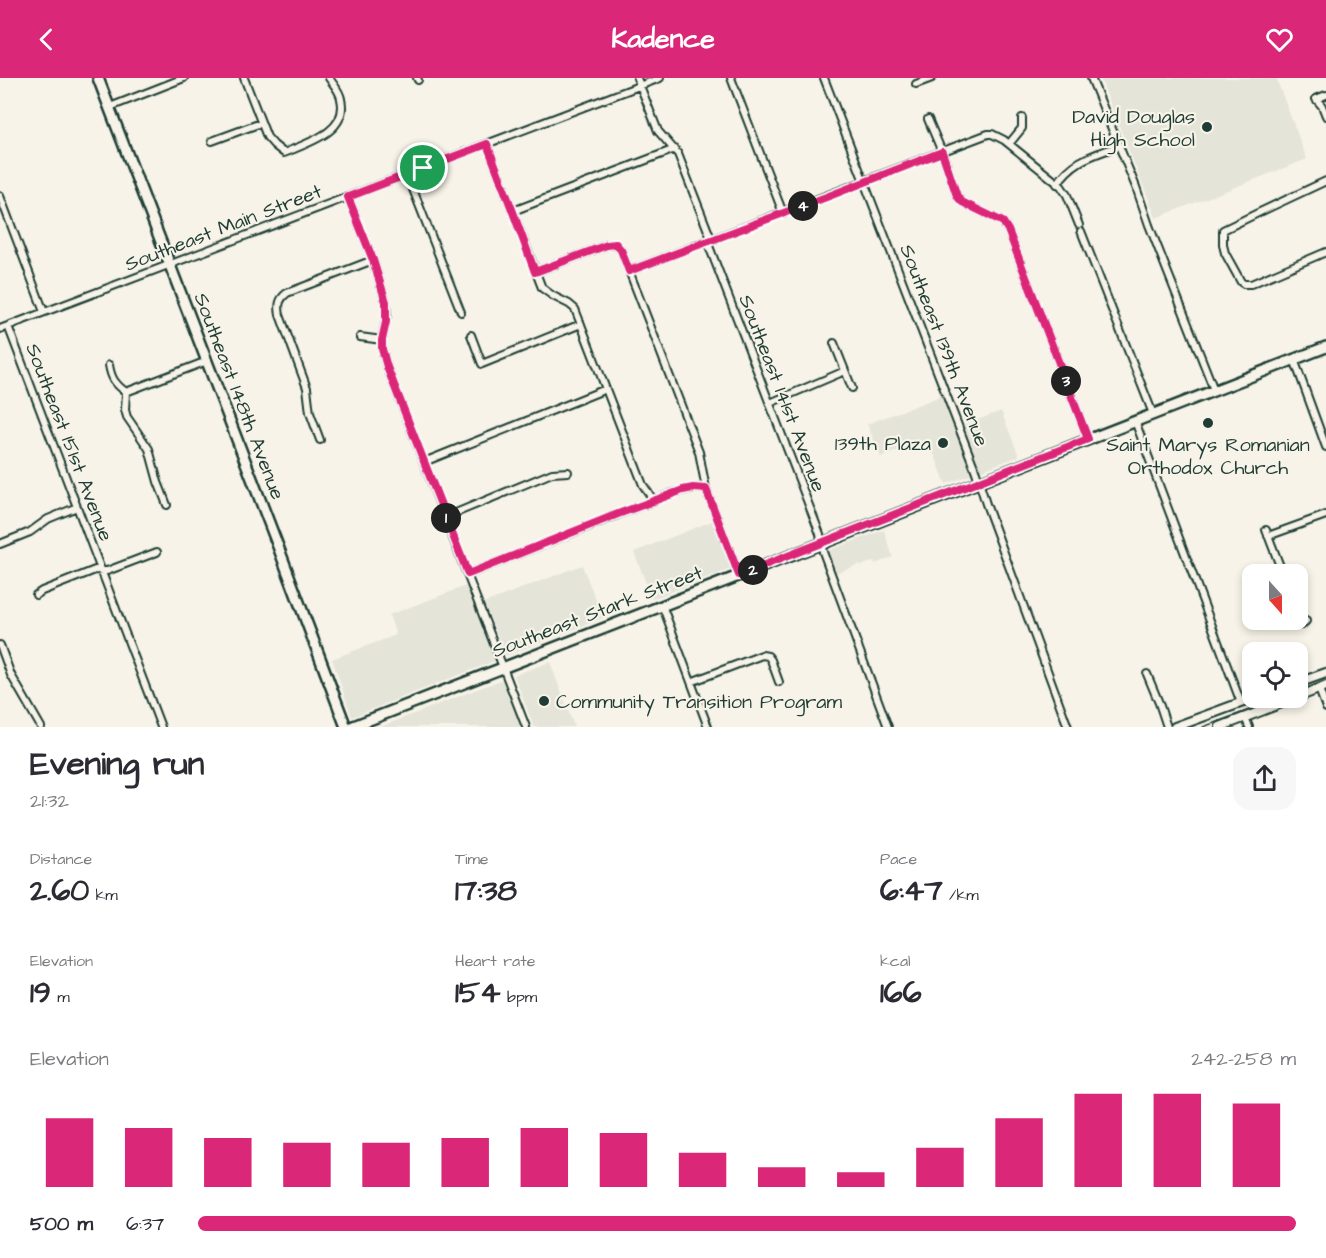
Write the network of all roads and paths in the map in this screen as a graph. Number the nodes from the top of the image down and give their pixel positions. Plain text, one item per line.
1 (98, 78) edge
2 (184, 78) edge
3 (244, 78) edge
4 (329, 78) edge
5 (637, 78) edge
6 (660, 78) edge
7 (731, 78) edge
8 (824, 78) edge
9 (932, 78) edge
10 (1091, 78) edge
11 (916, 84) dead end
12 (640, 86) junction
13 (1326, 95) edge
14 (110, 107) junction
15 (1326, 116) edge
16 (1022, 118) dead end
17 (928, 119) dead end
18 (261, 123) junction
19 (212, 141) dead end
20 (487, 144) junction
21 (1009, 144) junction
22 (1118, 146) junction
23 (675, 149) junction
24 (942, 152) junction
25 (407, 174) junction
26 (864, 182) junction
27 (1326, 182) edge
28 (1057, 184) junction
29 (0, 196) edge
30 (348, 197) junction
31 (513, 212) junction
32 (783, 213) junction
33 (709, 241) junction
34 (1326, 252) edge
35 (373, 260) junction
36 (170, 264) junction
37 (629, 271) junction
38 (535, 272) junction
39 (44, 312) junction
40 (461, 312) dead end
41 (581, 324) junction
42 (8, 326) junction
43 (0, 329) edge
44 (471, 335) dead end
45 (360, 337) dead end
46 (382, 340) junction
47 (834, 343) dead end
48 (1326, 347) edge
49 (1294, 359) junction
50 (207, 361) junction
51 (109, 365) dead end
52 (845, 370) junction
53 (852, 388) dead end
54 (606, 389) junction
55 (1214, 390) junction
56 (126, 392) junction
57 (770, 403) junction
58 (1153, 414) junction
59 (1135, 421) junction
60 (1088, 439) junction
61 (320, 440) dead end
62 (1326, 447) edge
63 (424, 462) junction
64 (568, 472) dead end
65 (979, 482) junction
66 (706, 489) junction
67 (654, 501) junction
68 (167, 505) dead end
69 (77, 507) junction
70 (1326, 515) edge
71 (446, 517) junction
72 (822, 543) junction
73 (0, 544) edge
74 (156, 552) dead end
75 (1279, 564) edge
76 (102, 571) junction
77 (468, 574) junction
78 (739, 575) junction
79 (36, 595) dead end
80 (662, 606) junction
81 (0, 645) edge
82 (504, 667) junction
83 (1326, 673) edge
84 (1147, 674) dead end
85 (1308, 679) edge
86 (691, 682) junction
87 (779, 682) dead end
88 (1322, 687) edge
89 (1241, 703) joint
90 (1268, 708) edge
91 (1326, 708) edge
92 (1245, 717) junction
93 (42, 727) edge
94 (161, 727) edge
95 (346, 727) edge
96 (351, 727) edge
97 (526, 727) edge
98 (708, 727) edge
99 (888, 727) edge
100 (1068, 727) edge
101 (1167, 727) edge
102 (1175, 727) edge
103 (1220, 727) edge
104 (1249, 727) edge

1 - 14 main road, Southeast 148th Avenue
2 - 14 street
3 - 18 street
4 - 18 street
5 - 12 street, Southeast 141st Avenue
6 - 12 street, Southeast Main Street
7 - 32 street
8 - 26 street, Southeast 139th Avenue
9 - 11 street
10 - 22 street
12 - 20 street, Southeast Main Street
12 - 23 street, Southeast 141st Avenue
13 - 15 street
14 - 36 main road, Southeast 148th Avenue
16 - 21 street
17 - 24 street
18 - 19 street
20 - 25 street, Southeast Main Street
20 - 31 street
21 - 24 street
21 - 28 street
22 - 28 street
22 - 55 street
23 - 31 street
23 - 33 street, Southeast 141st Avenue
24 - 26 street
24 - 60 street
25 - 30 street, Southeast Main Street
25 - 40 street
26 - 32 street
26 - 65 street, Southeast 139th Avenue
27 - 34 street
28 - 58 street
29 - 39 street
30 - 35 street
30 - 36 street, Southeast Main Street
31 - 38 street
32 - 33 street
33 - 37 street
33 - 57 street, Southeast 141st Avenue
35 - 46 street
35 - 61 street
36 - 39 street, Southeast Main Street
36 - 50 main road, Southeast 148th Avenue
37 - 38 street
37 - 66 street
38 - 41 street
39 - 42 street, Southeast Main Street
41 - 44 street
41 - 54 street
42 - 43 street, Southeast Main Street
42 - 69 street, Southeast 151st Avenue
45 - 46 street
46 - 63 street
47 - 52 street
48 - 49 main road, Southeast Stark Street
49 - 55 main road, Southeast Stark Street
49 - 62 street
50 - 56 street
50 - 95 main road, Southeast 148th Avenue
51 - 56 street
52 - 53 street
52 - 57 street
54 - 63 street
54 - 67 street
55 - 58 main road, Southeast Stark Street
56 - 68 street
57 - 72 street, Southeast 141st Avenue
58 - 59 main road, Southeast Stark Street
59 - 60 main road, Southeast Stark Street
59 - 89 street
60 - 65 main road, Southeast Stark Street
63 - 71 street
64 - 71 street
65 - 72 main road, Southeast Stark Street
65 - 100 street, Southeast 139th Avenue
66 - 67 street
66 - 78 street
67 - 77 street
69 - 73 street
69 - 76 street, Southeast 151st Avenue
70 - 75 street
71 - 77 street
72 - 78 main road, Southeast Stark Street
72 - 99 street, Southeast 141st Avenue
74 - 76 street
76 - 79 street, Southeast 151st Avenue
76 - 94 street, Southeast 151st Avenue
77 - 82 street
78 - 80 main road, Southeast Stark Street
80 - 82 main road, Southeast Stark Street
80 - 86 street
81 - 93 street
82 - 96 main road, Southeast Stark Street
82 - 97 street
83 - 85 street
84 - 101 street
86 - 87 street
86 - 98 street
88 - 91 street
89 - 102 street
90 - 92 street
92 - 103 street
92 - 104 street

